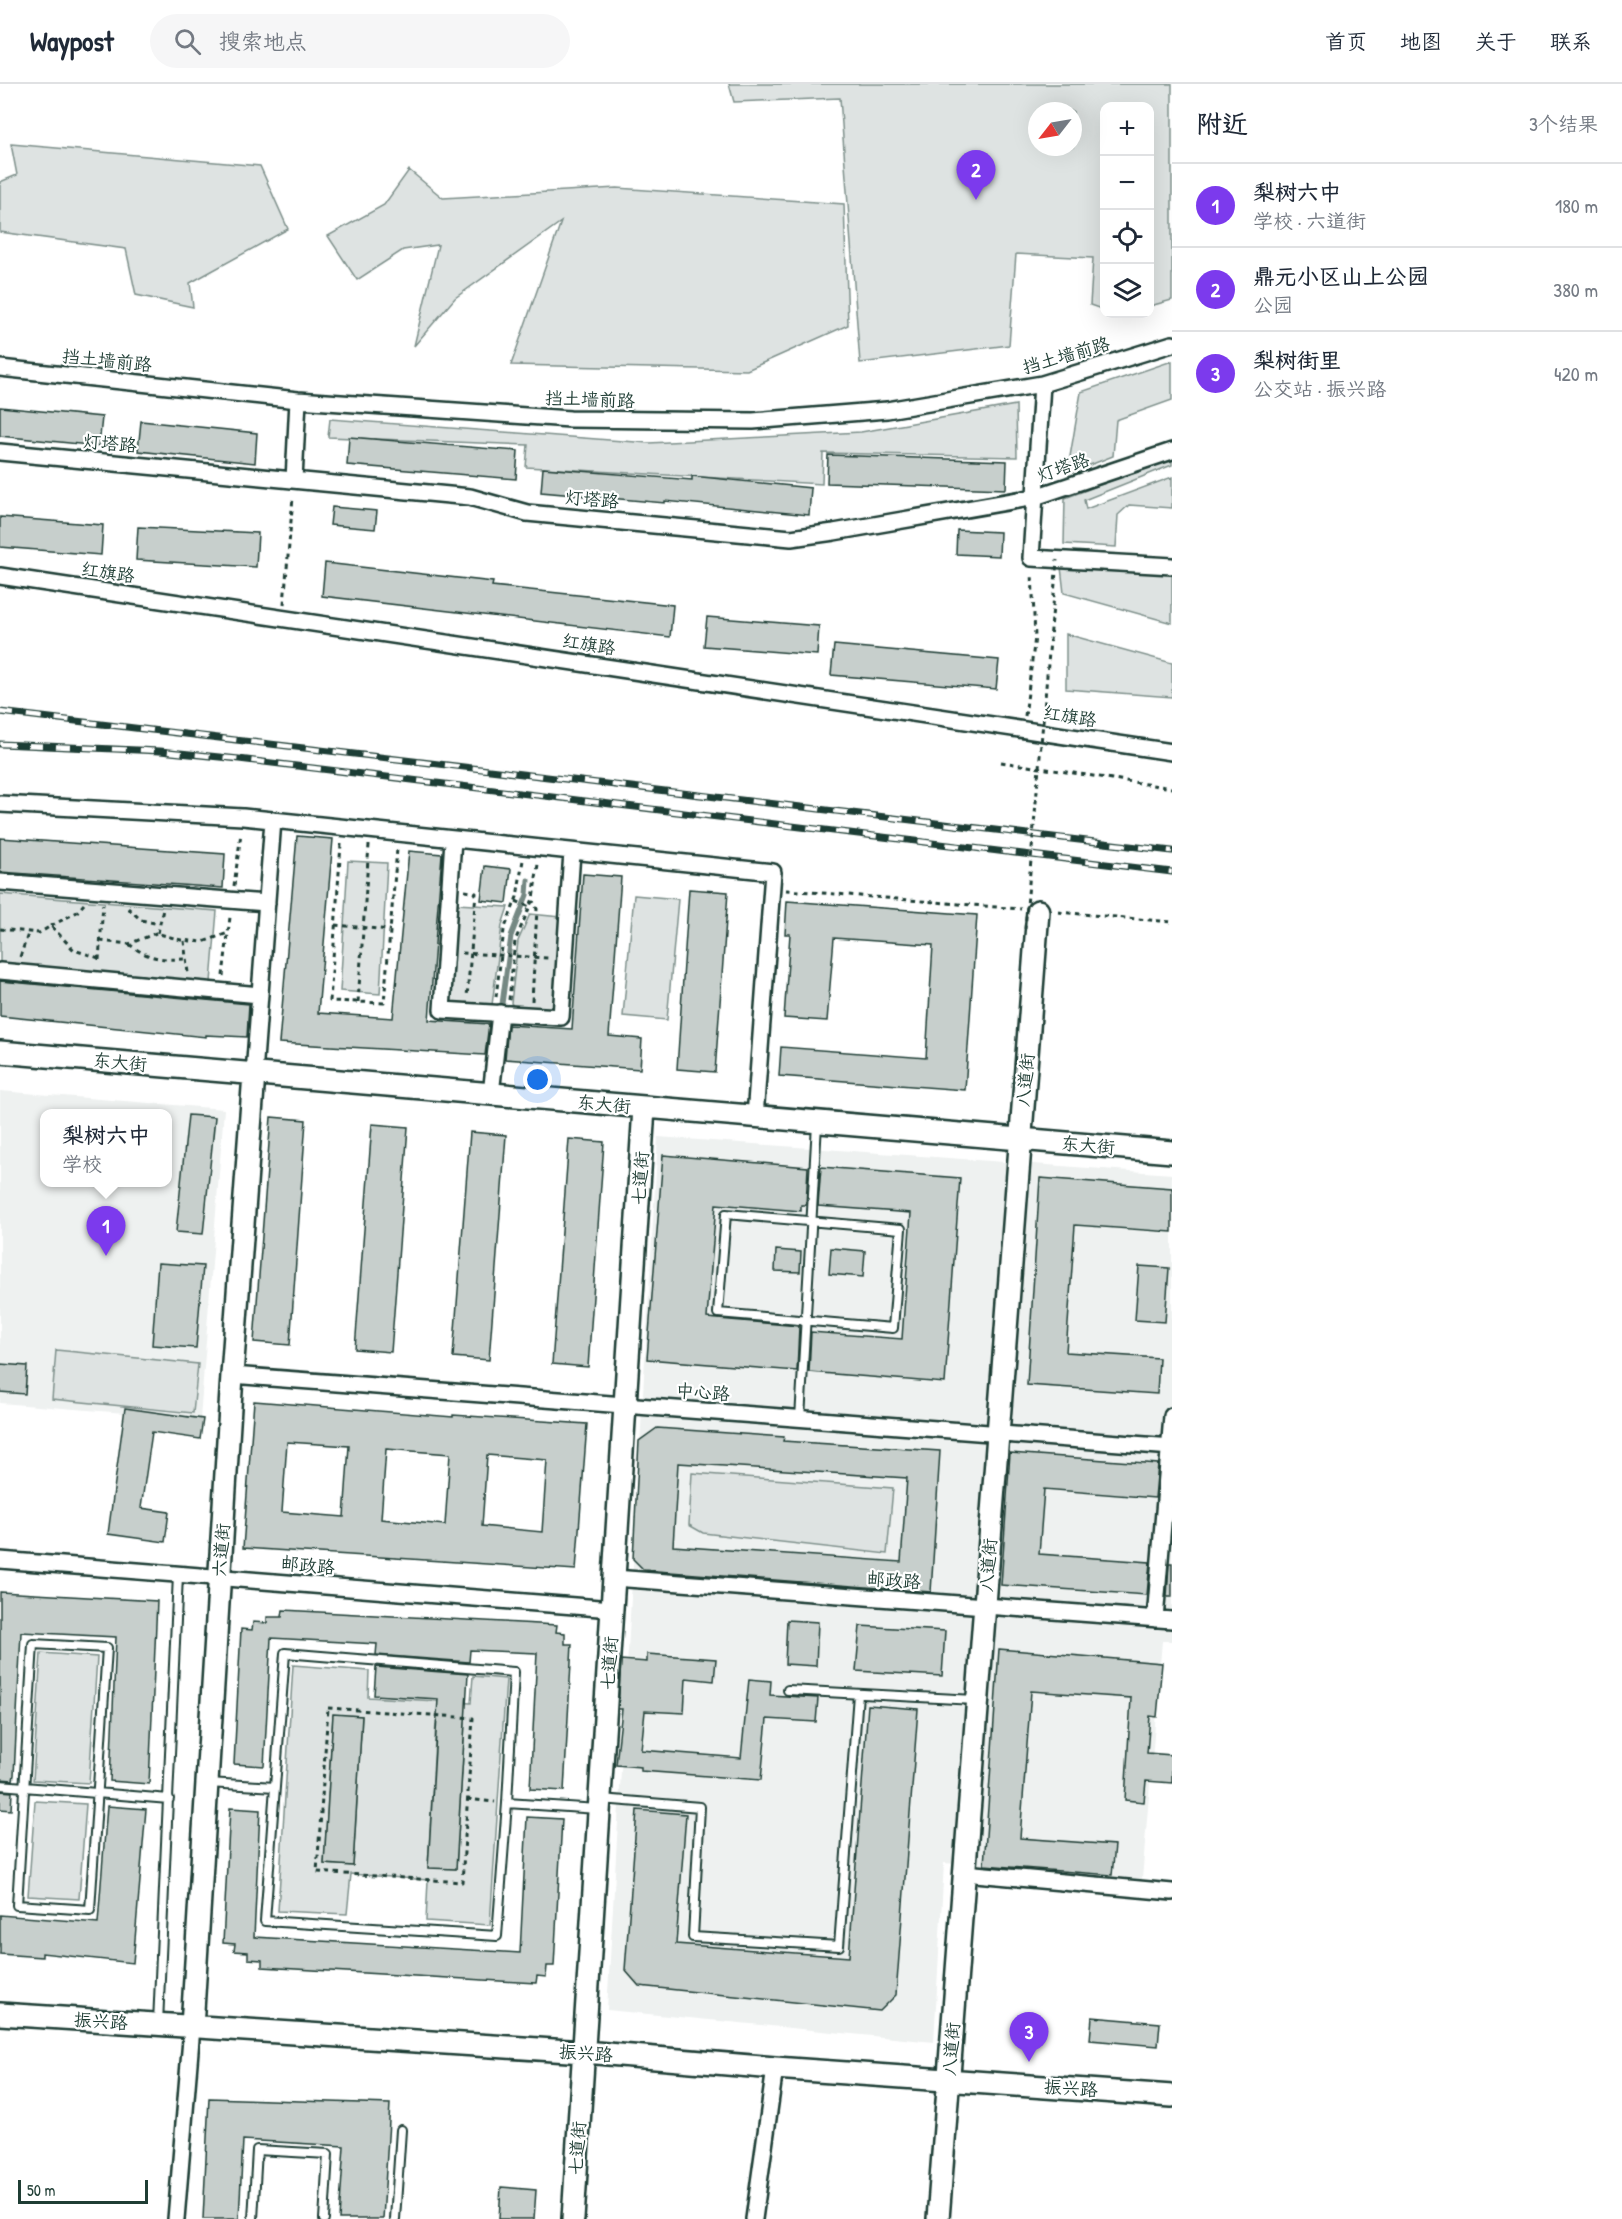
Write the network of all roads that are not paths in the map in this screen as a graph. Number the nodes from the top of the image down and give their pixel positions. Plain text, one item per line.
1 (1172, 344) edge
2 (0, 368) edge
3 (1042, 384) junction
4 (298, 400) junction
5 (1172, 451) edge
6 (0, 453) edge
7 (294, 480) junction
8 (1035, 497) junction
9 (1172, 566) edge
10 (0, 576) edge
11 (1172, 752) edge
12 (0, 804) edge
13 (273, 820) junction
14 (453, 839) junction
15 (572, 852) junction
16 (0, 882) edge
17 (267, 903) junction
18 (1038, 911) road end
19 (7, 972) edge
20 (260, 995) junction
21 (500, 1013) junction
22 (0, 1052) edge
23 (254, 1074) junction
24 (491, 1094) junction
25 (644, 1107) junction
26 (755, 1117) junction
27 (817, 1122) junction
28 (1020, 1140) junction
29 (1172, 1152) edge
30 (811, 1221) junction
31 (806, 1321) junction
32 (232, 1375) junction
33 (625, 1406) junction
34 (1172, 1416) edge
35 (800, 1419) junction
36 (998, 1434) junction
37 (1171, 1447) edge
38 (0, 1560) edge
39 (178, 1575) junction
40 (219, 1578) junction
41 (614, 1578) junction
42 (984, 1606) junction
43 (612, 1609) junction
44 (1155, 1619) junction
45 (1172, 1620) edge
46 (788, 1690) dead end
47 (858, 1694) junction
48 (977, 1700) junction
49 (207, 1783) junction
50 (0, 1785) edge
51 (25, 1787) junction
52 (275, 1787) junction
53 (97, 1793) junction
54 (170, 1798) junction
55 (507, 1803) junction
56 (599, 1804) junction
57 (964, 1873) junction
58 (1172, 1892) edge
59 (0, 2014) edge
60 (158, 2025) junction
61 (192, 2027) junction
62 (584, 2052) junction
63 (775, 2068) junction
64 (949, 2080) junction
65 (1172, 2096) edge
66 (401, 2130) dead end
67 (176, 2219) edge
68 (253, 2219) edge
69 (324, 2219) edge
70 (395, 2219) edge
71 (573, 2219) edge
72 (754, 2219) edge
73 (938, 2219) edge

1 - 3 street, 挡土墙前路
2 - 4 street, 挡土墙前路
3 - 4 street, 挡土墙前路
3 - 8 street
4 - 7 street
5 - 8 street, 灯塔路
6 - 7 street, 灯塔路
7 - 8 street, 灯塔路
8 - 9 street
10 - 11 street, 红旗路
12 - 13 street
13 - 14 street
13 - 17 street
14 - 15 street
14 - 21 street
15 - 21 street
15 - 26 street
16 - 17 street
17 - 20 street
18 - 28 street, 八道街
19 - 20 street
20 - 23 street
21 - 24 street
22 - 23 street, 东大街
23 - 24 street, 东大街
23 - 32 street, 六道街
24 - 25 street, 东大街
25 - 26 street, 东大街
25 - 33 street, 七道街
26 - 27 street, 东大街
27 - 28 street, 东大街
27 - 30 lane
28 - 29 street, 东大街
28 - 36 street, 八道街
30 - 31 lane
30 - 31 lane
30 - 31 lane
31 - 35 lane
32 - 33 street, 中心路
32 - 40 street, 六道街
33 - 35 street, 中心路
33 - 41 street, 七道街
34 - 37 street
35 - 36 street, 中心路
36 - 37 street, 中心路
36 - 42 street, 八道街
37 - 44 street
38 - 39 street, 邮政路
39 - 40 street, 邮政路
39 - 54 lane
40 - 43 street, 邮政路
40 - 49 street, 六道街
41 - 42 street, 邮政路
41 - 43 street, 七道街
42 - 44 street, 邮政路
42 - 48 street, 八道街
43 - 56 street, 七道街
44 - 45 street, 邮政路
46 - 47 lane
47 - 48 lane
47 - 56 lane
48 - 57 street, 八道街
49 - 52 lane
49 - 61 street, 六道街
50 - 51 lane
51 - 53 lane
51 - 53 lane
51 - 53 lane
52 - 55 lane
52 - 55 lane
53 - 54 lane
54 - 60 lane
55 - 56 lane
56 - 62 street, 七道街
57 - 58 street
57 - 64 street, 八道街
59 - 60 street, 振兴路
60 - 61 street, 振兴路
61 - 62 street, 振兴路
61 - 67 street
62 - 63 street, 振兴路
62 - 71 street, 七道街
63 - 64 street, 振兴路
63 - 72 street
64 - 65 street, 振兴路
64 - 73 street, 八道街
66 - 70 lane
68 - 69 lane

